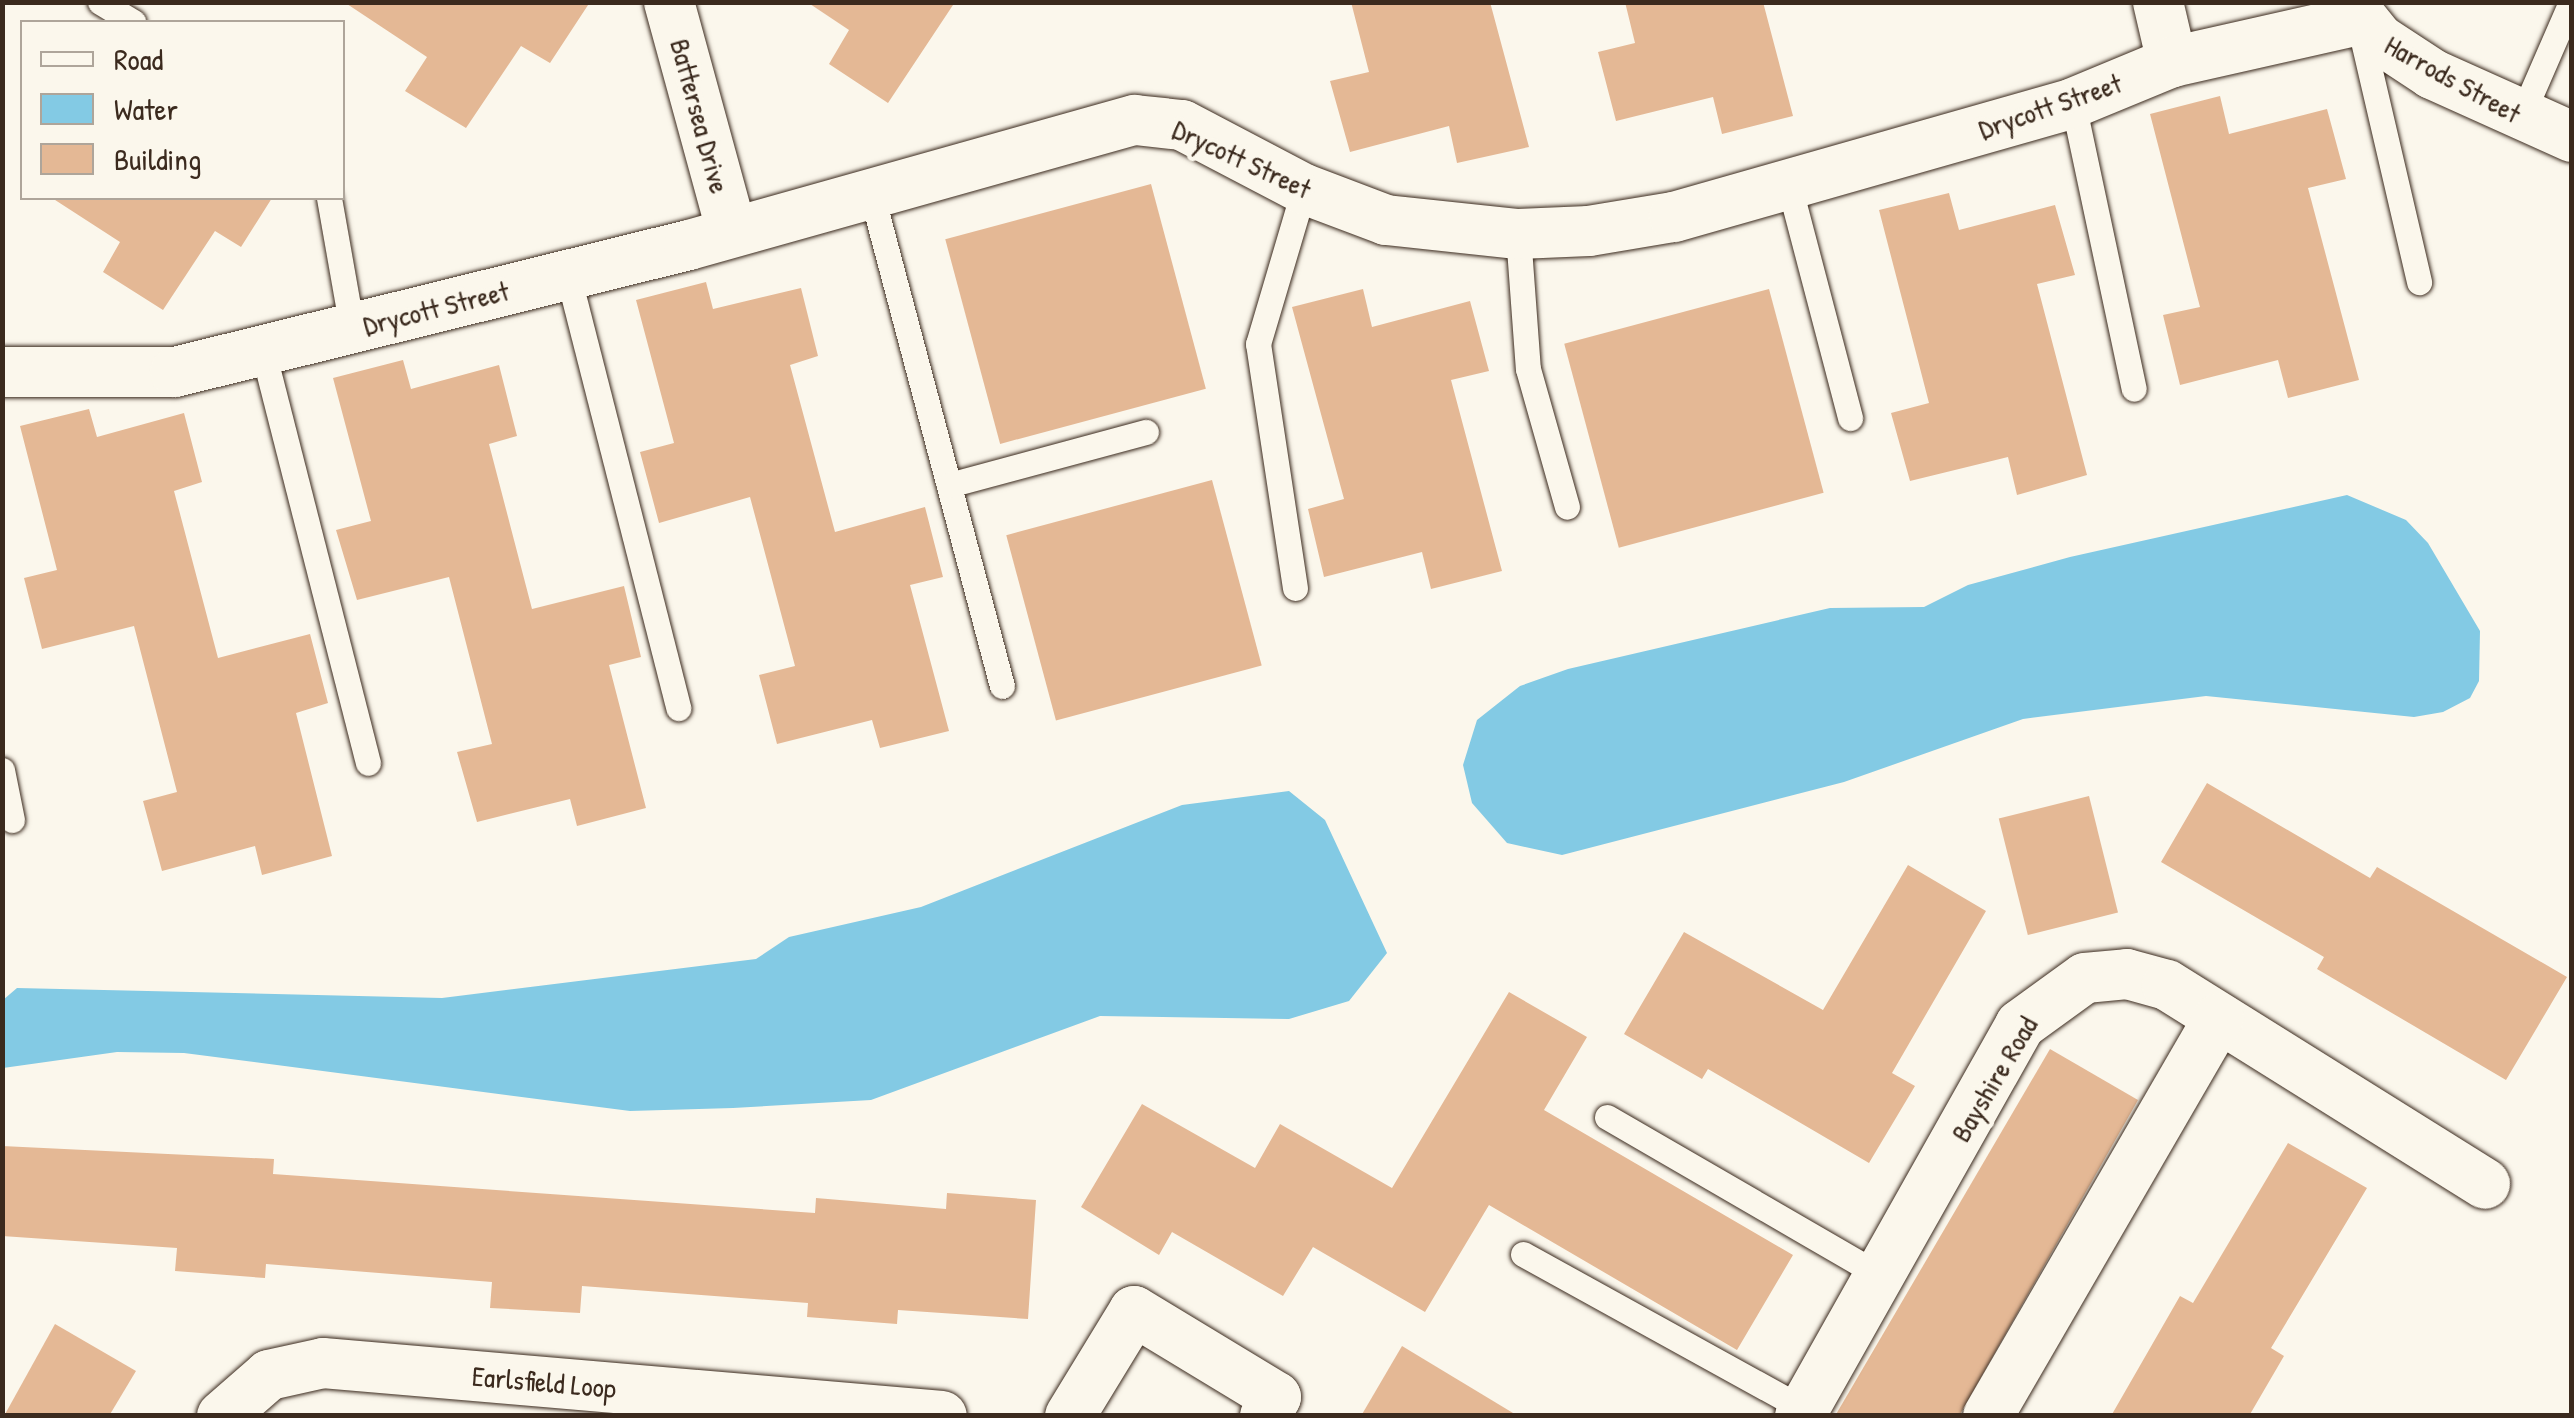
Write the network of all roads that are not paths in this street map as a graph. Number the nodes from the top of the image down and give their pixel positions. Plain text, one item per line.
1 (100, 2) edge
2 (670, 2) edge
3 (2158, 2) edge
4 (2571, 2) edge
5 (2354, 11) edge
6 (131, 20) edge
7 (2172, 62) junction
8 (2073, 104) junction
9 (2521, 117) junction
10 (2572, 138) edge
11 (1790, 186) junction
12 (1304, 189) junction
13 (870, 192) junction
14 (330, 200) edge
15 (731, 229) junction
16 (1518, 234) junction
17 (568, 275) junction
18 (2419, 282) dead end
19 (352, 329) junction
20 (262, 351) junction
21 (2, 372) edge
22 (2134, 388) dead end
23 (1850, 418) dead end
24 (1146, 432) dead end
25 (949, 485) junction
26 (1567, 507) dead end
27 (1295, 588) dead end
28 (1002, 686) dead end
29 (678, 708) dead end
30 (368, 763) dead end
31 (2, 770) edge
32 (12, 820) dead end
33 (2219, 1018) junction
34 (1607, 1117) dead end
35 (2485, 1184) dead end
36 (1522, 1254) dead end
37 (1880, 1275) junction
38 (1802, 1412) edge
39 (222, 1416) edge
40 (942, 1416) edge
41 (1070, 1416) edge
42 (1266, 1416) edge
43 (1988, 1416) edge

1 - 6 lane
2 - 15 street, Battersea Drive
3 - 7 street
4 - 9 lane
5 - 7 street, Drycott Street
5 - 9 street, Harrods Street
5 - 18 lane
7 - 8 street, Drycott Street
8 - 11 street, Drycott Street
8 - 22 lane
9 - 10 street, Harrods Street
11 - 16 street, Drycott Street
11 - 23 lane
12 - 13 street, Drycott Street
12 - 16 street, Drycott Street
12 - 27 lane
13 - 15 street, Drycott Street
13 - 25 lane
14 - 19 lane
15 - 17 street, Drycott Street
16 - 26 lane
17 - 19 street, Drycott Street
17 - 29 lane
19 - 20 street, Drycott Street
20 - 21 street, Drycott Street
20 - 30 lane
24 - 25 lane
25 - 28 lane
31 - 32 lane
33 - 35 street, Bayshire Road
33 - 37 street, Bayshire Road
33 - 43 street
34 - 37 lane
36 - 38 lane, Bayshire Road
37 - 38 street, Bayshire Road
39 - 40 street, Earlsfield Loop
41 - 42 street

